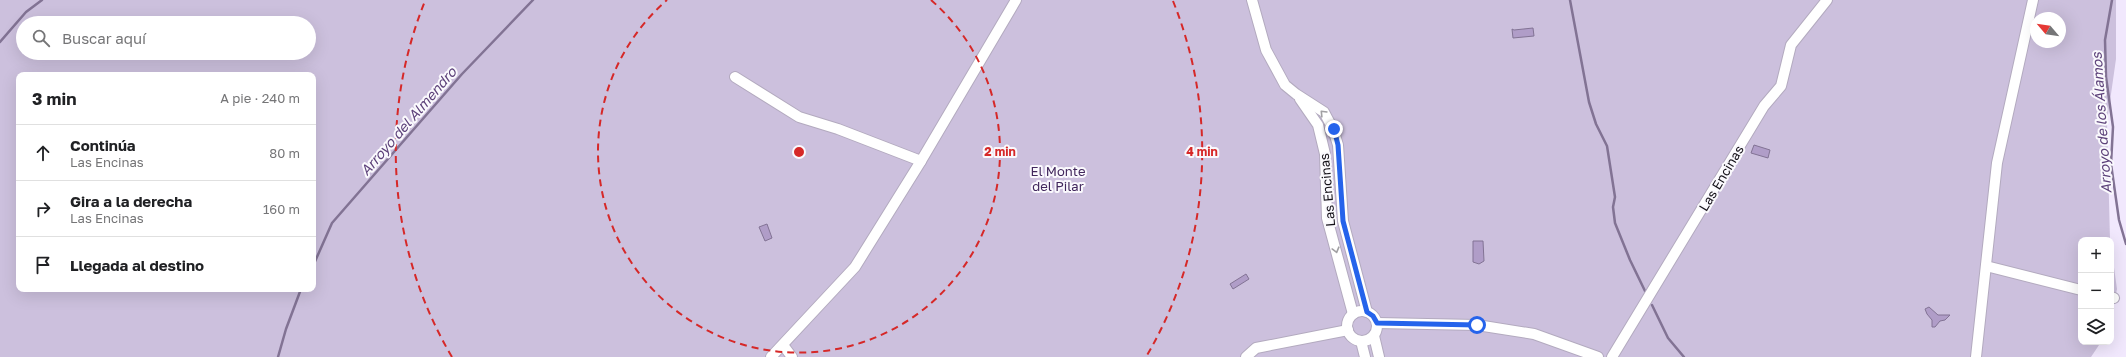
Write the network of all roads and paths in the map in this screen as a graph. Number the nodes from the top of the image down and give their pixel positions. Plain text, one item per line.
1 (1016, 0) edge
2 (1252, 0) edge
3 (1827, 0) edge
4 (2033, 0) edge
5 (735, 77) dead end
6 (1296, 94) junction
7 (921, 161) junction
8 (1986, 266) junction
9 (2078, 289) edge
10 (1367, 312) junction
11 (1353, 314) junction
12 (1377, 323) junction
13 (1348, 330) junction
14 (1374, 336) junction
15 (1361, 341) junction
16 (783, 345) junction
17 (771, 357) edge
18 (792, 357) edge
19 (1246, 357) edge
20 (1365, 357) edge
21 (1379, 357) edge
22 (1598, 357) edge
23 (1612, 357) edge
24 (1976, 357) edge

1 - 7 street
2 - 6 street
3 - 23 street, Las Encinas
4 - 8 street
5 - 7 street
10 -> 6 street, Las Encinas
6 -> 11 street, Las Encinas
7 - 16 street
8 - 9 street
8 - 24 street
10 - 11 street
10 - 12 street, Las Encinas
11 - 13 street
12 - 14 street
12 - 22 street
13 - 15 street
13 - 19 street
14 - 15 street
14 - 21 street
15 - 20 street
16 - 17 street
16 - 18 street

